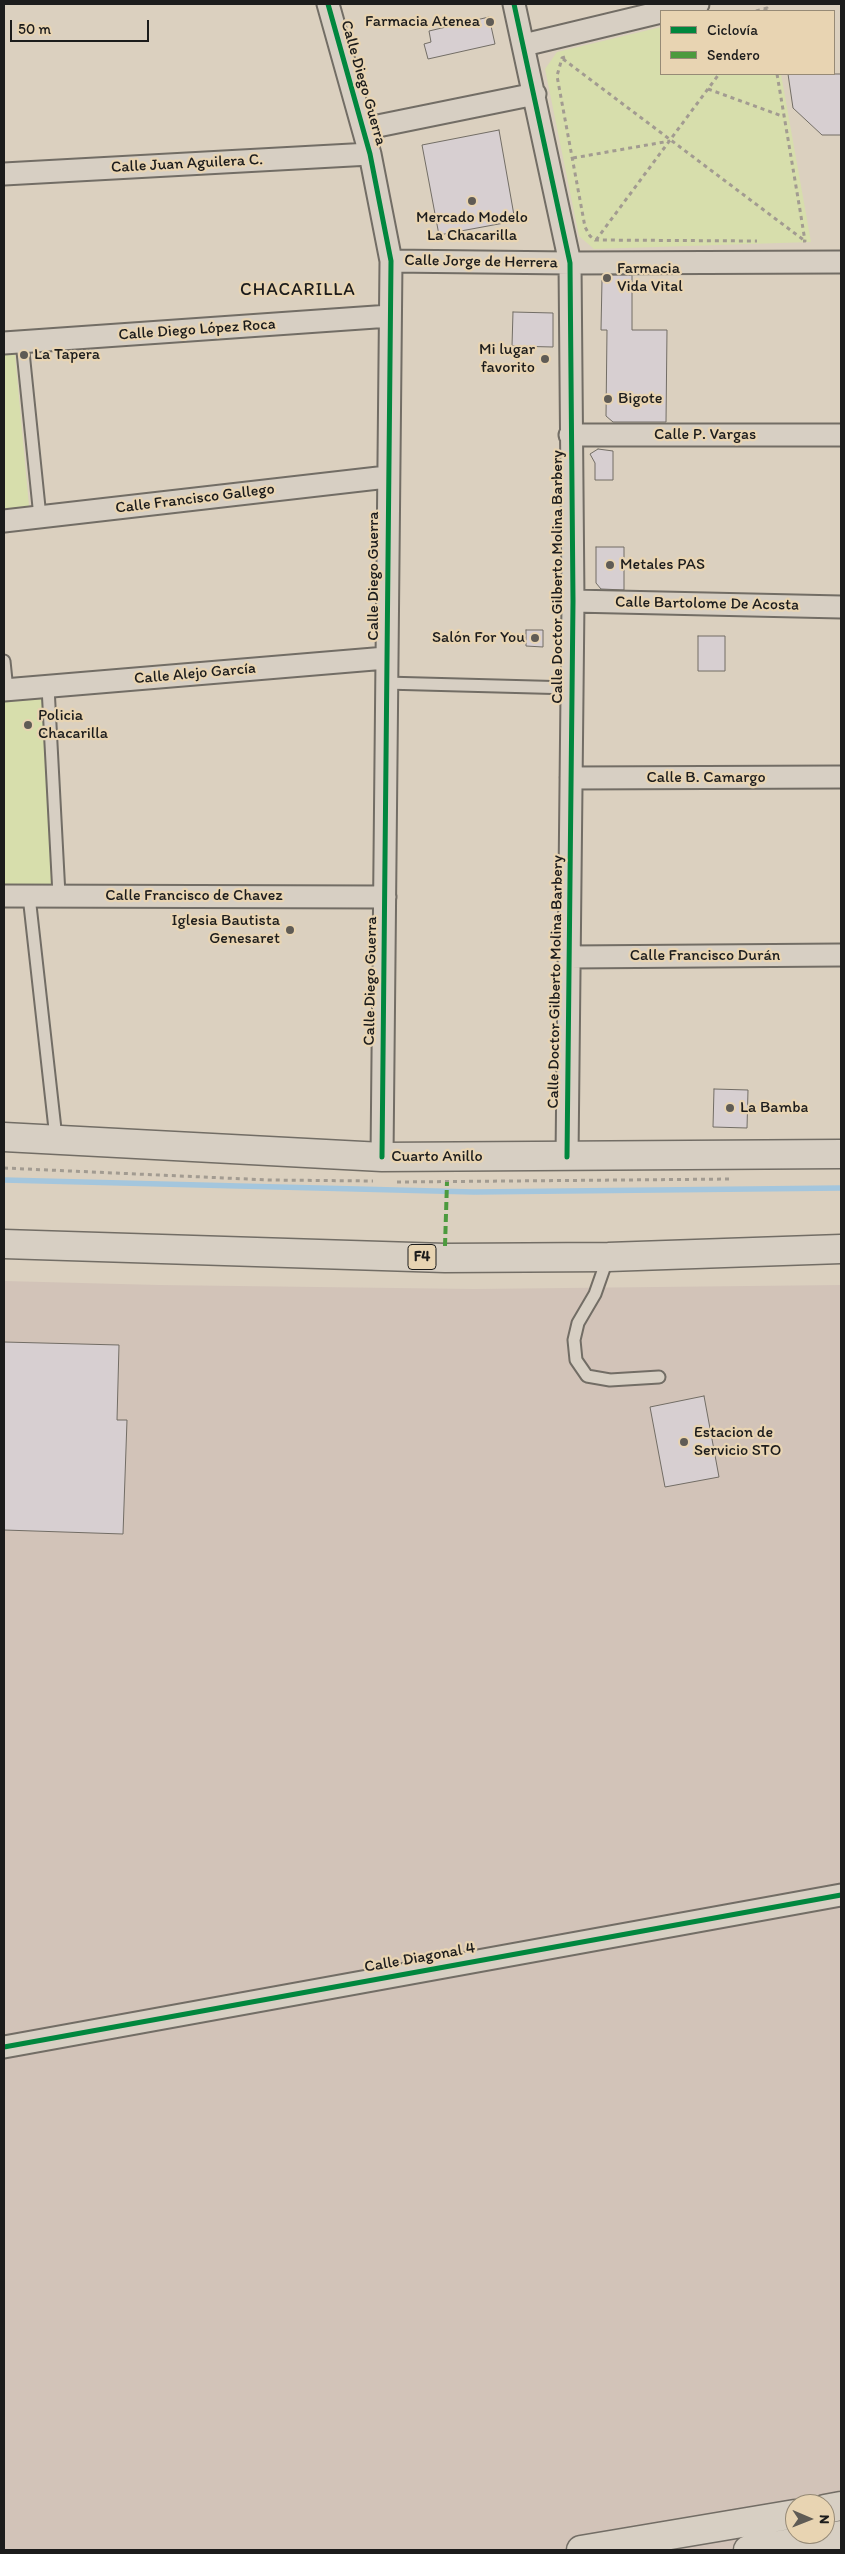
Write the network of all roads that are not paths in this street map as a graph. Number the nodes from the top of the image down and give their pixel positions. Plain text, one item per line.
1 (328, 4) edge
2 (514, 4) edge
3 (698, 4) edge
4 (671, 10) edge
5 (660, 12) edge
6 (524, 45) junction
7 (535, 94) junction
8 (363, 129) junction
9 (370, 154) junction
10 (4, 174) edge
11 (390, 261) junction
12 (841, 262) edge
13 (570, 264) junction
14 (390, 316) junction
15 (13, 343) edge
16 (570, 435) junction
17 (841, 435) edge
18 (387, 477) junction
19 (40, 517) junction
20 (4, 521) edge
21 (573, 601) junction
22 (841, 607) edge
23 (386, 658) junction
24 (4, 661) edge
25 (385, 683) junction
26 (48, 687) junction
27 (572, 688) junction
28 (5, 690) edge
29 (841, 777) edge
30 (571, 778) junction
31 (59, 895) junction
32 (4, 896) edge
33 (29, 896) junction
34 (385, 897) junction
35 (841, 955) edge
36 (569, 957) junction
37 (4, 1137) edge
38 (56, 1138) junction
39 (841, 1154) edge
40 (382, 1157) junction
41 (567, 1157) junction
42 (4, 1244) edge
43 (841, 1249) edge
44 (608, 1257) junction
45 (660, 1377) dead end
46 (841, 1895) edge
47 (4, 2047) edge
48 (785, 2516) edge
49 (841, 2535) edge
50 (580, 2550) edge
51 (748, 2550) edge

1 - 8 street, Calle Diego Guerra
2 - 6 street, Calle Doctor Gilberto Molina Barbery
3 - 4 street
5 - 6 street
6 - 7 street, Calle Doctor Gilberto Molina Barbery
7 - 8 street
7 - 13 street, Calle Doctor Gilberto Molina Barbery
8 - 9 street, Calle Diego Guerra
9 - 10 street, Calle Juan Aguilera C.
9 - 11 street, Calle Diego Guerra
11 - 13 street, Calle Jorge de Herrera
11 - 14 street, Calle Diego Guerra
12 - 13 street, Calle Jorge de Herrera
13 - 16 street, Calle Doctor Gilberto Molina Barbery
14 - 15 street, Calle Diego López Roca
14 - 18 street, Calle Diego Guerra
15 - 19 lane
16 - 17 street, Calle P. Vargas
16 - 21 street, Calle Doctor Gilberto Molina Barbery
18 - 19 street, Calle Francisco Gallego
18 - 23 street, Calle Diego Guerra
19 - 20 street, Calle Francisco Gallego
21 - 22 street, Calle Bartolome De Acosta
21 - 27 street, Calle Doctor Gilberto Molina Barbery
23 - 25 street, Calle Diego Guerra
23 - 26 street, Calle Alejo García
24 - 28 lane
25 - 27 lane
25 - 34 street, Calle Diego Guerra
26 - 28 street, Calle Alejo García
26 - 31 lane
27 - 30 street, Calle Doctor Gilberto Molina Barbery
29 - 30 street, Calle B. Camargo
30 - 36 street, Calle Doctor Gilberto Molina Barbery
31 - 33 street, Calle Francisco de Chavez
31 - 34 street, Calle Francisco de Chavez
32 - 33 street, Calle Francisco de Chavez
33 - 38 lane
34 - 40 street, Calle Diego Guerra
35 - 36 street, Calle Francisco Durán
36 - 41 street, Calle Doctor Gilberto Molina Barbery
37 - 38 main road, Cuarto Anillo
38 - 40 main road, Cuarto Anillo
39 - 41 main road, Cuarto Anillo
40 - 41 main road, Cuarto Anillo
42 - 44 main road, F4
43 - 44 main road, F4
44 - 45 lane
46 - 47 street, Calle Diagonal 4
48 - 50 main road
49 - 51 main road

